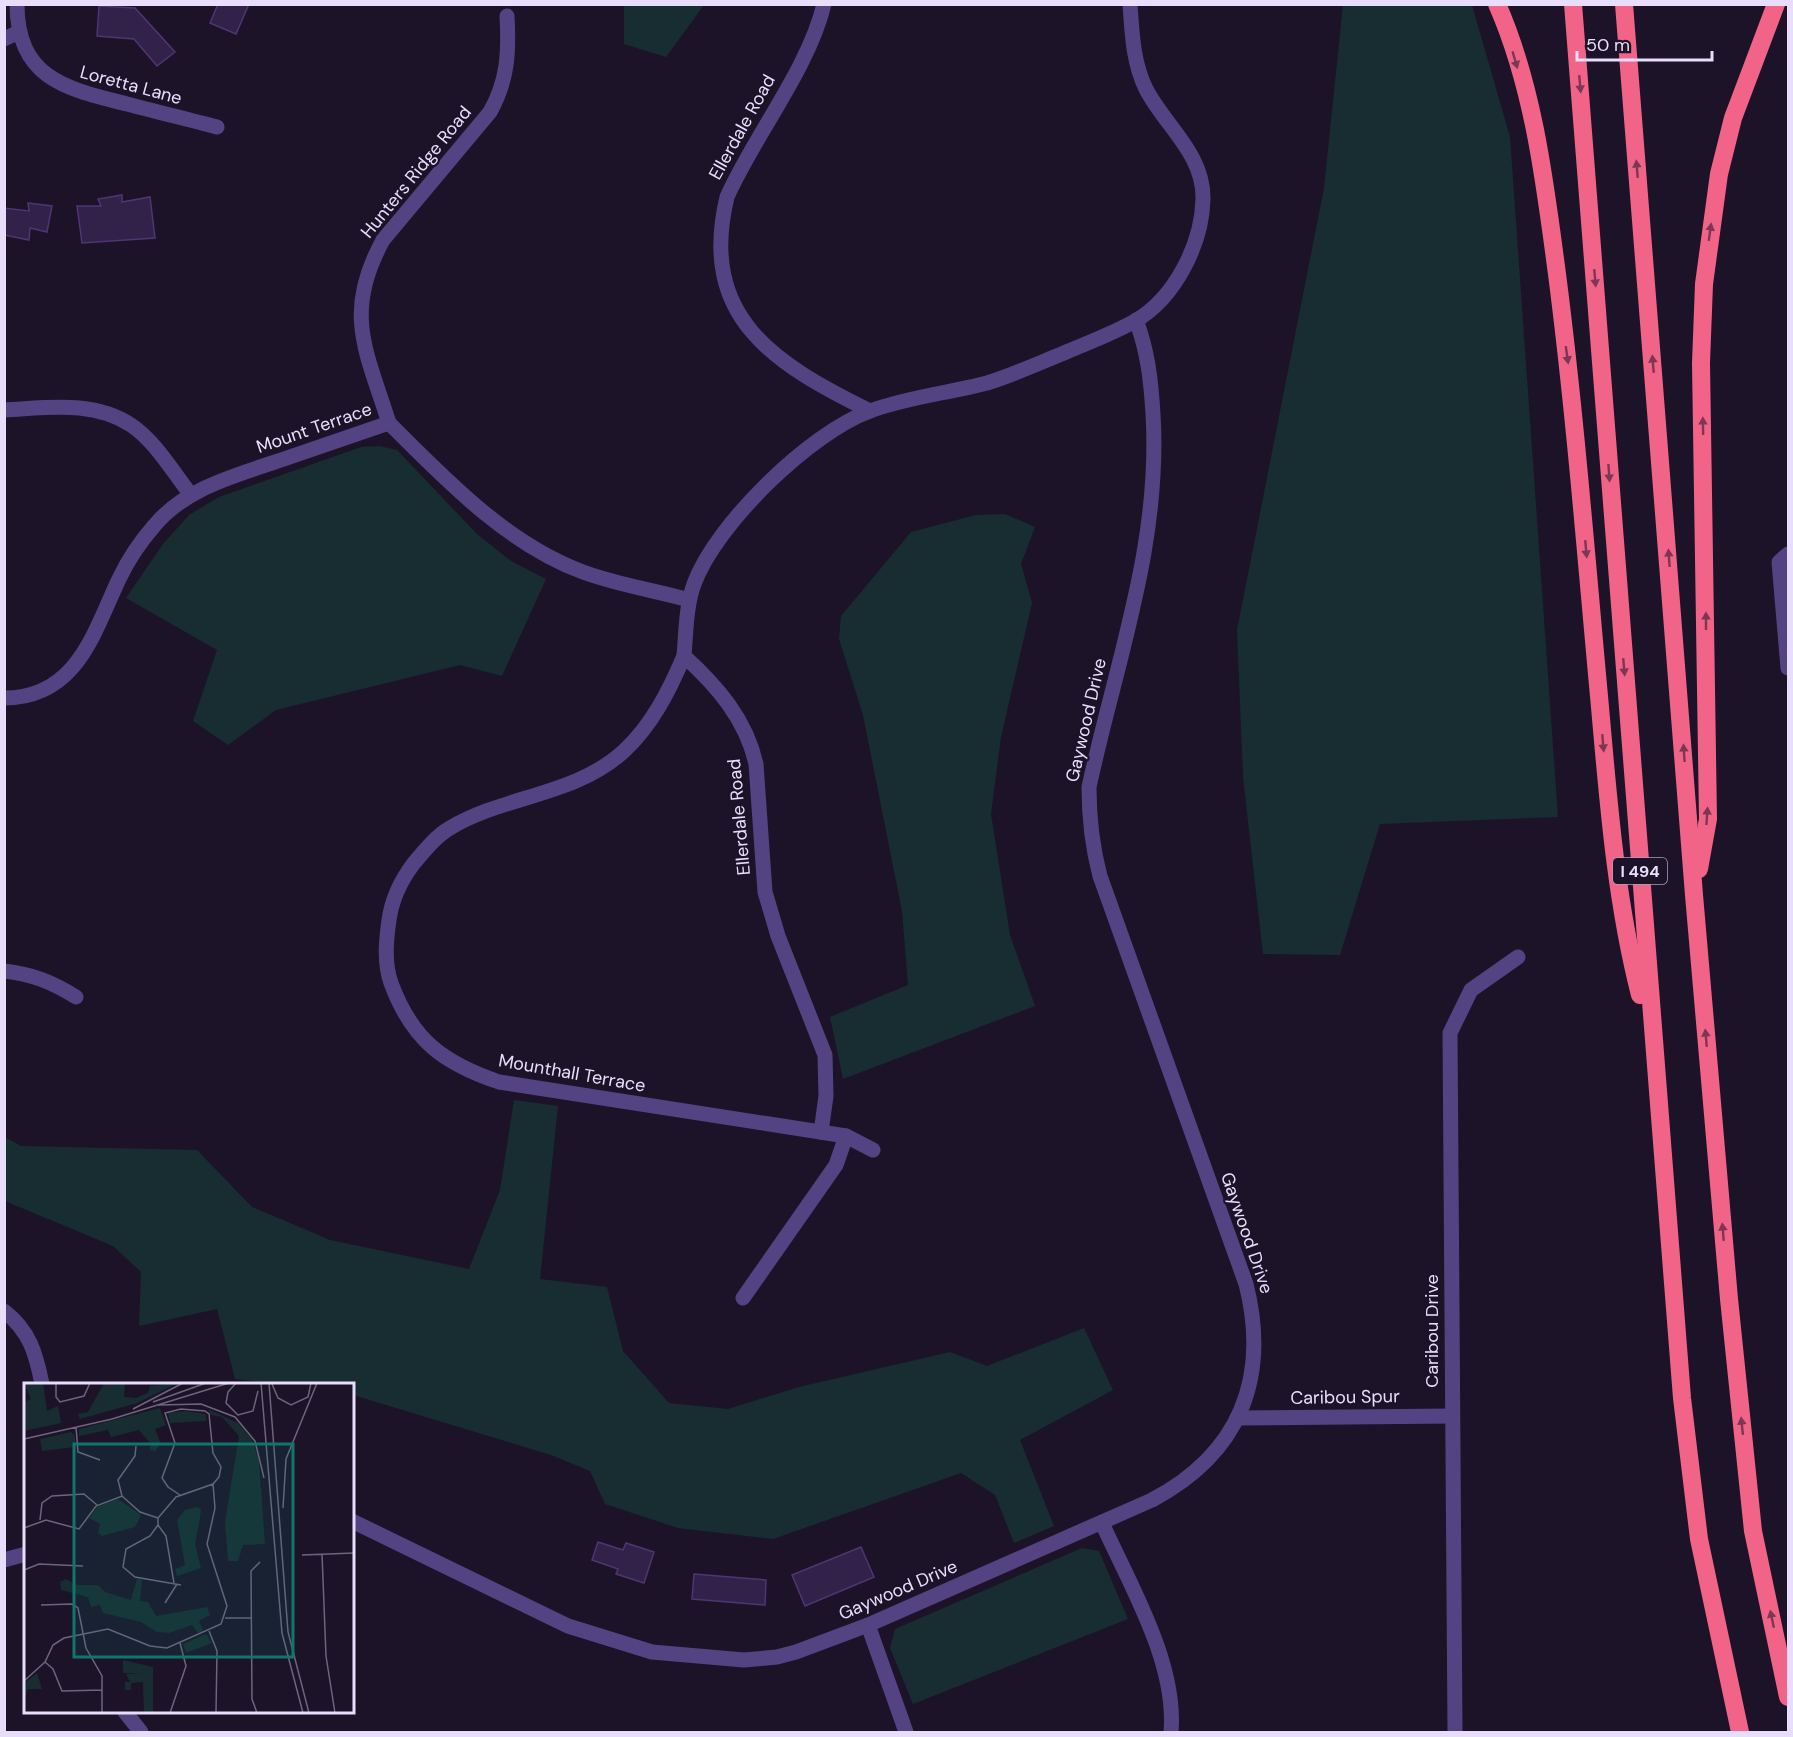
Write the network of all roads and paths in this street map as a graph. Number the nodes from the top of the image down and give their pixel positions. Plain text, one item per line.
1 (17, 4) edge
2 (824, 4) edge
3 (1130, 4) edge
4 (1497, 4) edge
5 (1573, 4) edge
6 (1624, 4) edge
7 (1776, 4) edge
8 (507, 16) dead end
9 (19, 32) junction
10 (4, 39) edge
11 (217, 127) dead end
12 (1136, 320) junction
13 (4, 410) edge
14 (870, 411) junction
15 (389, 423) junction
16 (191, 495) junction
17 (1788, 554) edge
18 (689, 600) junction
19 (684, 656) junction
20 (1788, 668) edge
21 (4, 698) edge
22 (1694, 895) junction
23 (1518, 957) dead end
24 (4, 971) edge
25 (76, 996) dead end
26 (1652, 1041) junction
27 (821, 1132) junction
28 (846, 1136) junction
29 (873, 1150) dead end
30 (743, 1298) dead end
31 (4, 1311) edge
32 (42, 1383) edge
33 (1452, 1416) junction
34 (1238, 1418) junction
35 (354, 1522) edge
36 (1102, 1522) junction
37 (24, 1555) edge
38 (4, 1560) edge
39 (868, 1625) junction
40 (1788, 1697) edge
41 (125, 1713) edge
42 (141, 1732) edge
43 (906, 1732) edge
44 (1171, 1732) edge
45 (1455, 1732) edge
46 (1740, 1732) edge

1 - 9 street, Loretta Lane
2 - 14 street, Ellerdale Road
3 - 12 street
4 -> 26 highway
5 -> 26 highway, I 494
22 -> 6 highway, I 494
22 -> 7 highway
8 - 15 street, Hunters Ridge Road
9 - 10 street
9 - 11 street, Loretta Lane
12 - 14 street
12 - 34 street, Gaywood Drive
13 - 16 street
14 - 18 street
15 - 16 street, Mount Terrace
15 - 18 street, Mount Terrace
16 - 21 street, Mount Terrace
17 - 20 street
18 - 19 street
19 - 27 street, Ellerdale Road
19 - 27 street, Mounthall Terrace
40 -> 22 highway, I 494
23 - 33 street, Caribou Drive
24 - 25 street
26 - 46 highway, I 494
27 - 28 street, Mounthall Terrace
28 - 29 street, Mounthall Terrace
28 - 30 street
31 - 32 street
33 - 34 street, Caribou Spur
33 - 45 street, Caribou Drive
34 - 36 street, Gaywood Drive
35 - 39 street, Gaywood Drive
36 - 39 street, Gaywood Drive
36 - 44 street
37 - 38 street
39 - 43 street
41 - 42 street

